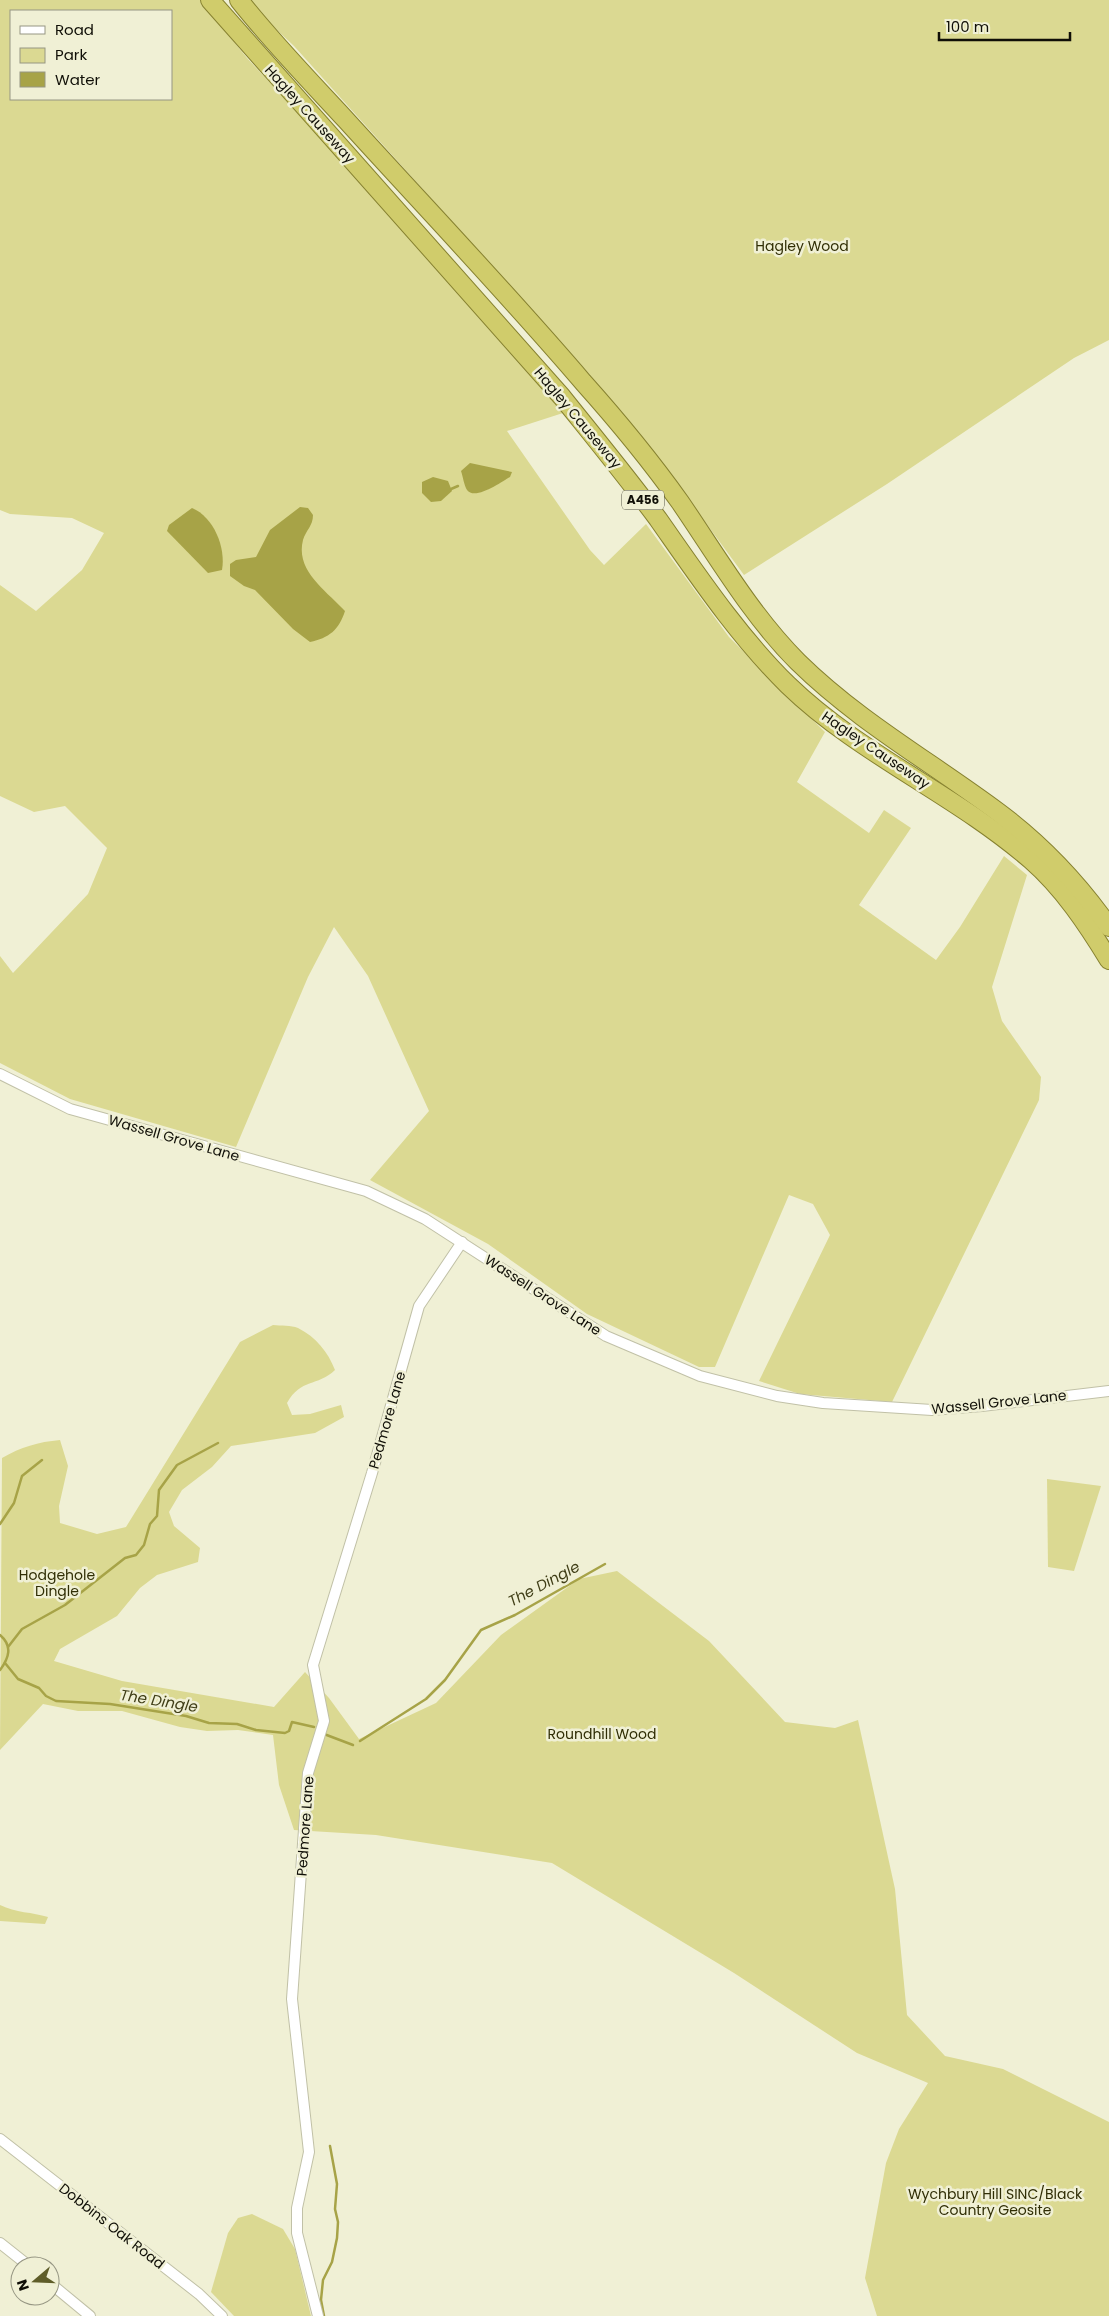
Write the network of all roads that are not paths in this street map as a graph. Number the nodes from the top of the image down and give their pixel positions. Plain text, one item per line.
1 (210, 0) edge
2 (239, 0) edge
3 (1109, 927) edge
4 (1109, 960) edge
5 (0, 1074) edge
6 (462, 1242) junction
7 (1109, 1391) edge
8 (0, 2139) edge
9 (0, 2243) edge
10 (16, 2256) edge
11 (60, 2292) edge
12 (90, 2316) edge
13 (222, 2316) edge
14 (318, 2316) edge

1 - 4 highway, Hagley Causeway / A456
2 - 3 highway, Hagley Causeway / A456
5 - 6 street, Wassell Grove Lane
6 - 7 street, Wassell Grove Lane
6 - 14 street, Pedmore Lane
8 - 13 street, Dobbins Oak Road
9 - 10 street
11 - 12 street

